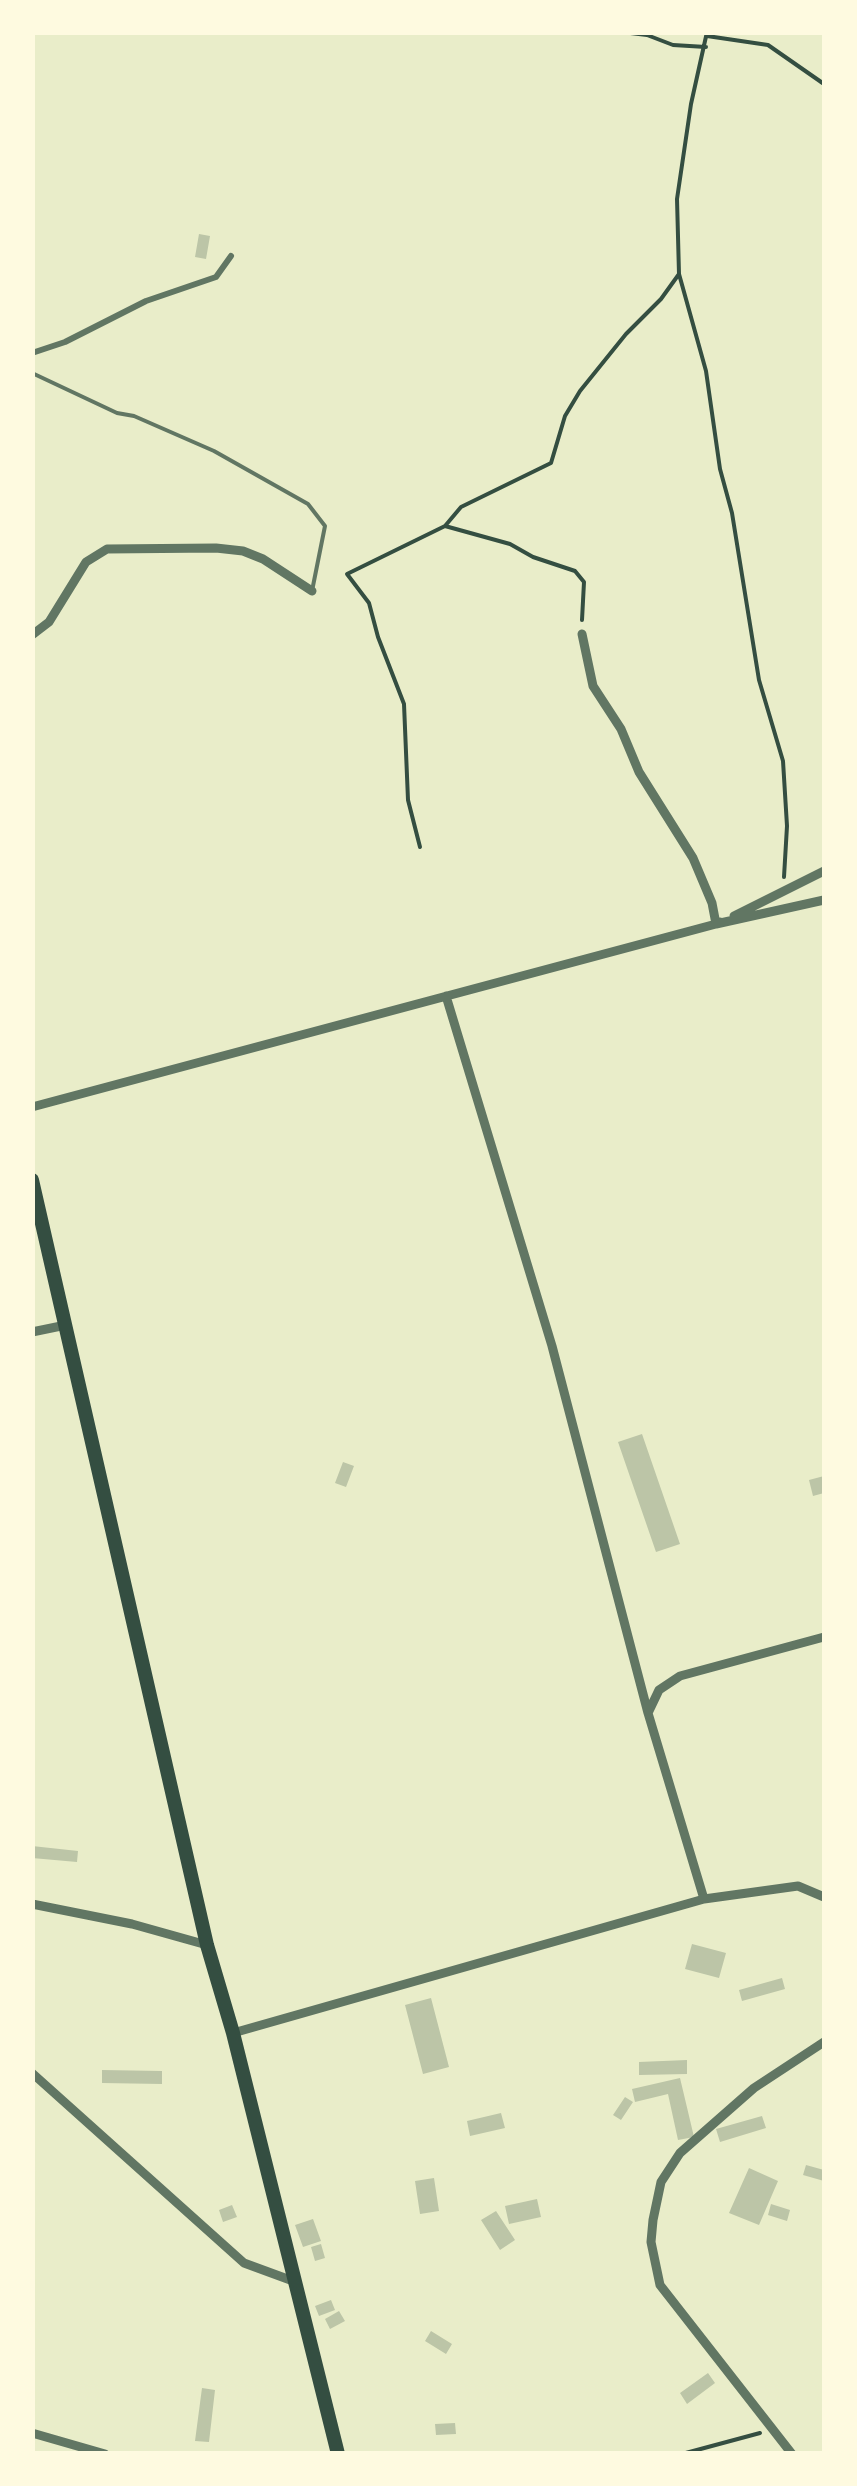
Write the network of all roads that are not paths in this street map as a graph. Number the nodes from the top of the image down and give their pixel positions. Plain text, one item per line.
1 (231, 256) dead end
2 (32, 352) edge
3 (32, 373) edge
4 (312, 591) joint
5 (582, 634) road end
6 (32, 635) edge
7 (824, 871) edge
8 (824, 900) edge
9 (716, 924) junction
10 (446, 996) junction
11 (32, 1108) edge
12 (32, 1180) edge
13 (66, 1325) junction
14 (32, 1332) edge
15 (824, 1637) edge
16 (648, 1712) junction
17 (824, 1897) edge
18 (704, 1899) junction
19 (32, 1904) edge
20 (207, 1946) junction
21 (233, 2032) junction
22 (824, 2042) edge
23 (32, 2073) edge
24 (293, 2281) junction
25 (32, 2433) edge
26 (105, 2454) edge
27 (338, 2454) edge
28 (792, 2454) edge

1 - 2 street
3 - 4 lane
4 - 6 street
5 - 9 street
7 - 9 street
8 - 9 street
9 - 10 street
10 - 11 street
10 - 16 street
12 - 13 main road
13 - 14 street
13 - 20 main road
15 - 16 street
16 - 18 street
17 - 18 street
18 - 21 street
19 - 20 street
20 - 21 main road
21 - 24 main road
22 - 28 street
23 - 24 street
24 - 27 main road
25 - 26 street

